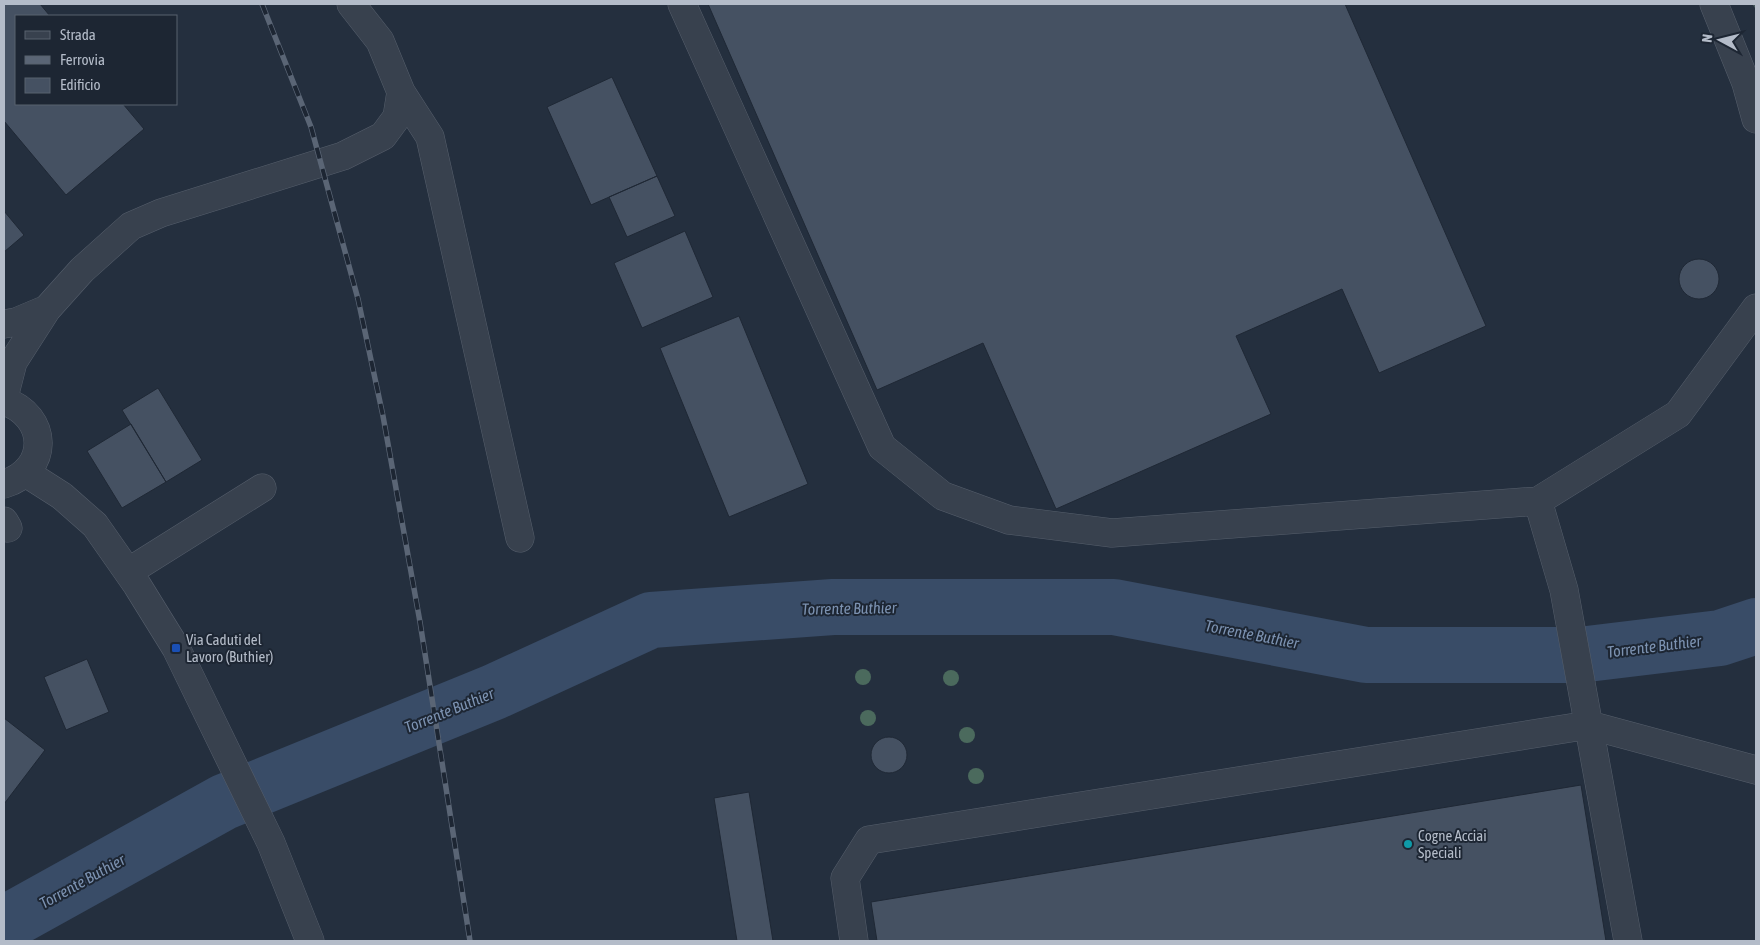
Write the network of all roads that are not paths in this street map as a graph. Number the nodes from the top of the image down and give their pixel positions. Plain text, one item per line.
1 (351, 4) edge
2 (682, 4) edge
3 (1714, 4) edge
4 (401, 92) junction
5 (1756, 119) edge
6 (1756, 308) edge
7 (47, 309) junction
8 (4, 324) edge
9 (4, 399) edge
10 (15, 478) edge
11 (262, 488) dead end
12 (1538, 501) junction
13 (520, 538) dead end
14 (128, 572) junction
15 (1589, 725) junction
16 (1756, 770) edge
17 (310, 941) edge
18 (854, 941) edge
19 (1628, 941) edge

1 - 4 street
2 - 12 street
3 - 5 street
4 - 7 street
4 - 13 street
6 - 12 street
7 - 8 street
7 - 9 street
9 - 10 street
10 - 14 street
11 - 14 street
12 - 15 street
14 - 17 street
15 - 16 street
15 - 18 street
15 - 19 street

